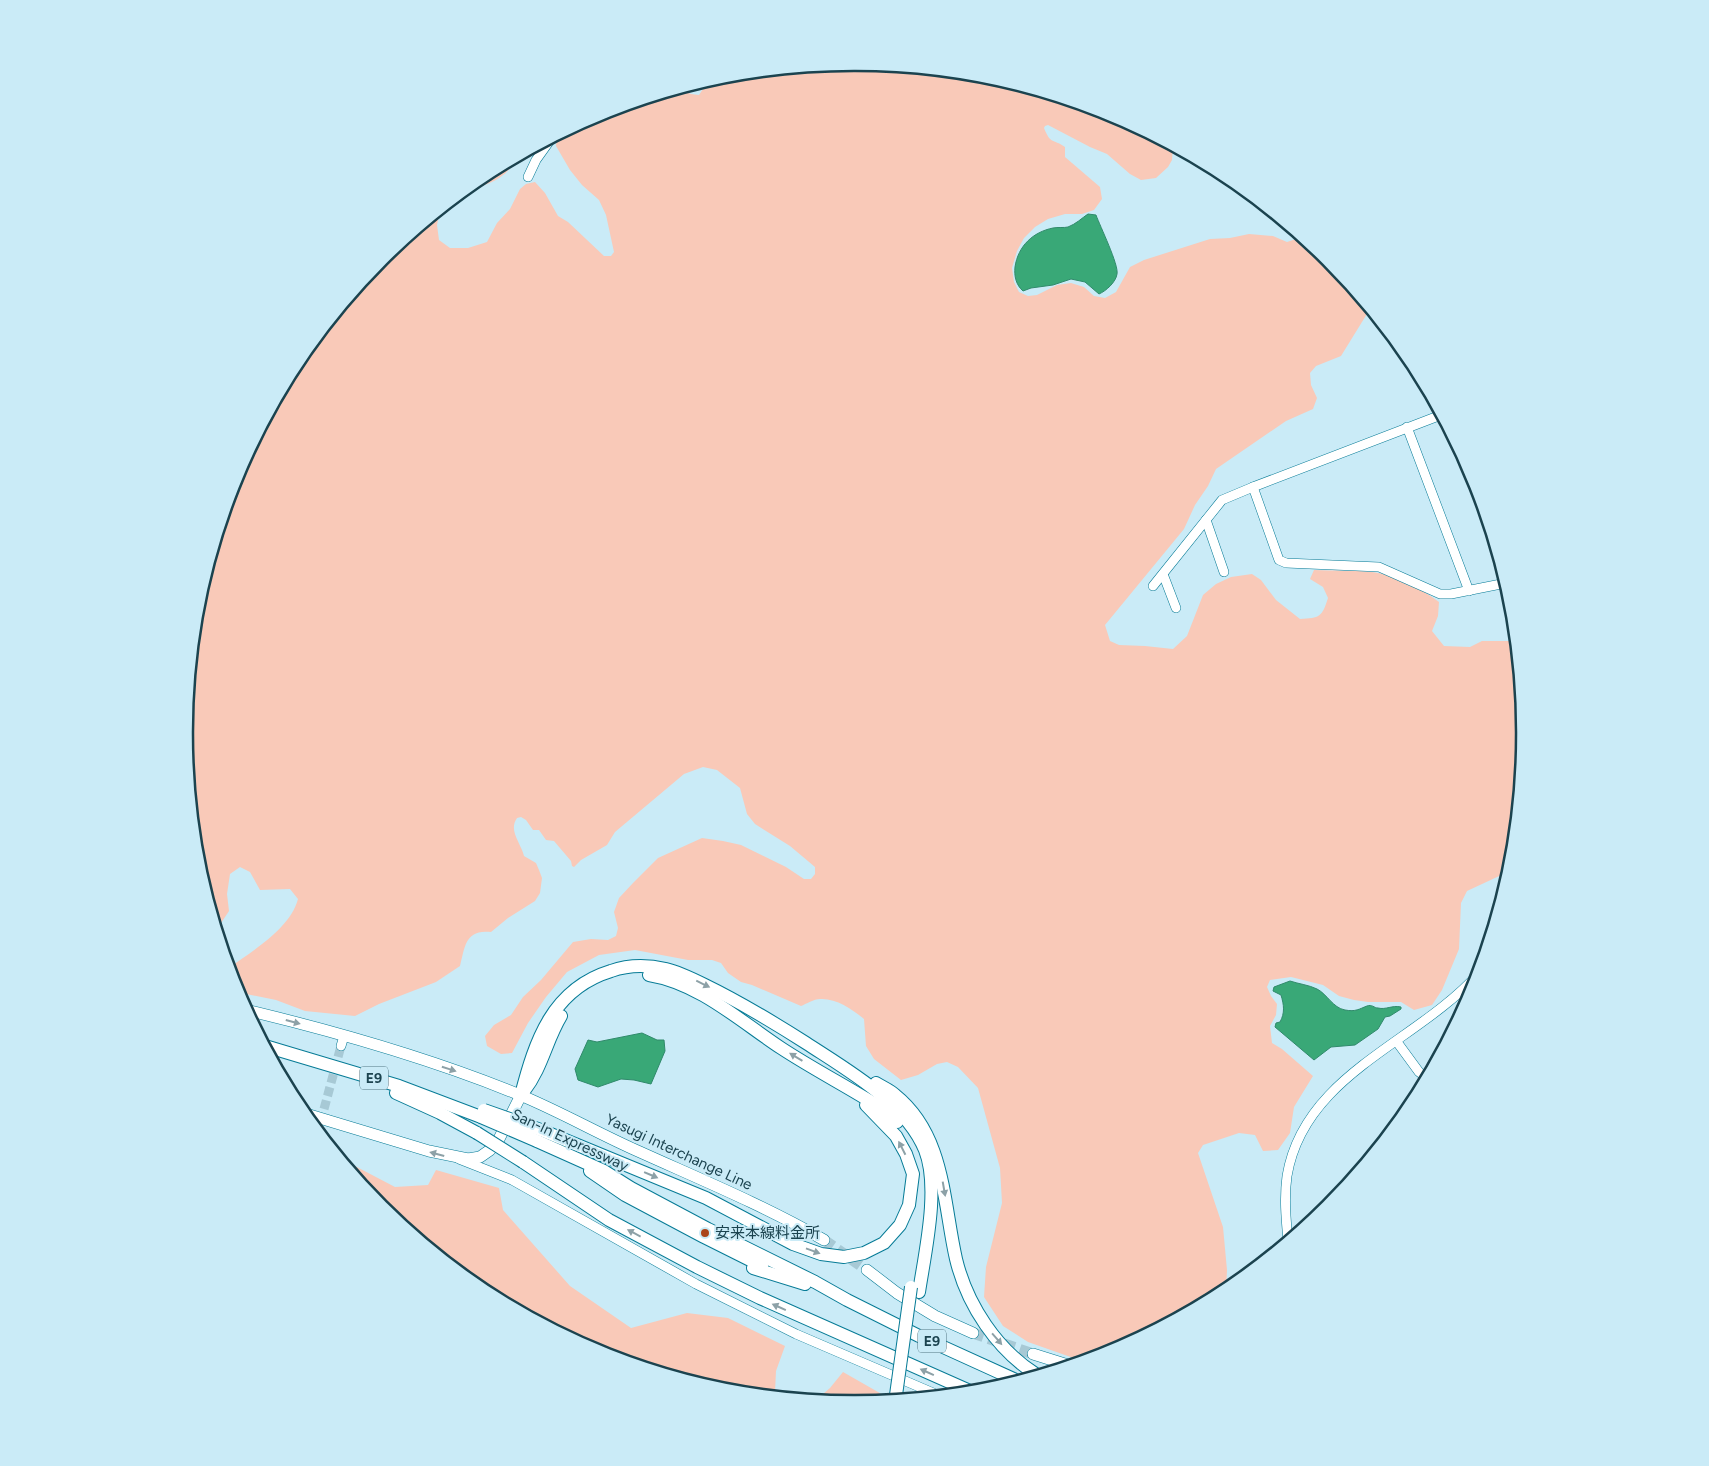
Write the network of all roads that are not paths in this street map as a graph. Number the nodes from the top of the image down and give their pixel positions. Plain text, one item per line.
1 (544, 149) edge
2 (528, 177) dead end
3 (1436, 417) edge
4 (1407, 427) junction
5 (1253, 488) junction
6 (1206, 520) junction
7 (1224, 572) dead end
8 (1163, 574) junction
9 (1499, 584) edge
10 (1154, 586) dead end
11 (1470, 591) junction
12 (1176, 608) dead end
13 (1466, 985) edge
14 (255, 1013) edge
15 (1397, 1042) junction
16 (273, 1048) edge
17 (276, 1054) edge
18 (825, 1056) junction
19 (821, 1072) junction
20 (1422, 1074) edge
21 (521, 1095) junction
22 (313, 1114) edge
23 (480, 1120) junction
24 (538, 1138) junction
25 (459, 1159) junction
26 (606, 1177) junction
27 (1287, 1234) edge
28 (824, 1240) tunnel mouth
29 (867, 1270) tunnel mouth
30 (814, 1284) junction
31 (915, 1290) junction
32 (974, 1333) tunnel mouth
33 (1033, 1354) tunnel mouth
34 (1058, 1363) edge
35 (1031, 1370) edge
36 (1008, 1376) edge
37 (959, 1386) edge
38 (927, 1390) edge
39 (900, 1393) edge

1 - 2 street
3 - 4 street
4 - 5 street
4 - 11 street
5 - 6 street
5 - 11 street
6 - 7 street
6 - 8 street
8 - 10 street
8 - 12 street
9 - 11 street
13 - 15 street
14 -> 21 main road, Yasugi Interchange Line
15 - 20 street
15 - 27 street
16 - 23 highway, E9
17 - 23 highway, E9
21 -> 18 highway
18 - 31 highway
18 -> 35 highway
19 -> 21 highway
24 -> 19 highway
19 - 31 highway
21 - 25 main road
21 - 28 main road, Yasugi Interchange Line
25 -> 22 main road
23 - 24 highway, bridge
37 -> 23 highway, bridge
24 - 26 highway, San-In Expressway / E9
25 - 38 street
26 - 30 highway, E9
26 - 30 highway, E9
29 - 32 main road
30 - 36 highway, E9
31 - 39 highway
33 - 34 main road

